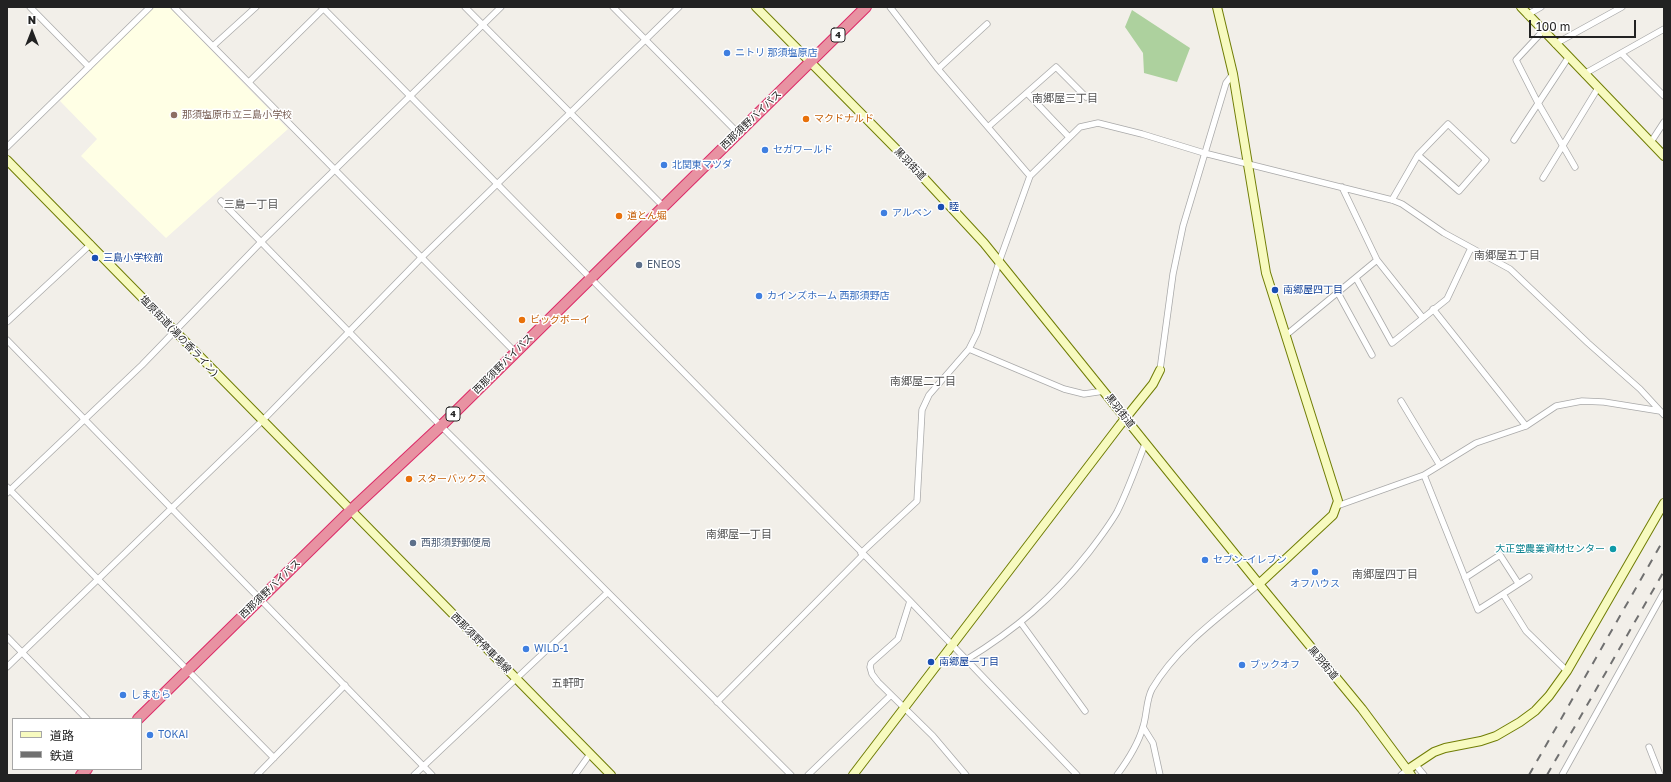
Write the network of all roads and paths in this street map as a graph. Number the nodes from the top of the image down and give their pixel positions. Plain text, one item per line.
1 (30, 7) edge
2 (150, 7) edge
3 (174, 7) edge
4 (256, 7) edge
5 (465, 7) edge
6 (501, 7) edge
7 (613, 7) edge
8 (679, 7) edge
9 (756, 7) edge
10 (866, 7) edge
11 (890, 7) edge
12 (1217, 7) edge
13 (1224, 7) edge
14 (1521, 7) edge
15 (1541, 7) edge
16 (1622, 7) edge
17 (323, 8) edge
18 (1527, 15) junction
19 (1220, 18) junction
20 (987, 24) dead end
21 (483, 25) junction
22 (1664, 30) edge
23 (1543, 31) junction
24 (646, 40) junction
25 (1555, 44) junction
26 (213, 46) junction
27 (1622, 54) junction
28 (1568, 58) junction
29 (810, 62) junction
30 (89, 67) junction
31 (938, 69) junction
32 (1232, 74) junction
33 (1584, 74) junction
34 (249, 82) junction
35 (1598, 88) junction
36 (1027, 93) junction
37 (410, 96) junction
38 (1086, 96) dead end
39 (1664, 96) edge
40 (1538, 103) junction
41 (571, 113) junction
42 (1664, 122) edge
43 (988, 127) junction
44 (738, 133) junction
45 (1069, 137) junction
46 (1514, 140) dead end
47 (1651, 142) junction
48 (1563, 145) junction
49 (7, 147) edge
50 (1204, 153) junction
51 (1418, 155) junction
52 (1664, 156) edge
53 (7, 160) edge
54 (1246, 164) junction
55 (1576, 167) dead end
56 (334, 170) junction
57 (1030, 176) junction
58 (1543, 178) dead end
59 (496, 185) junction
60 (1342, 187) junction
61 (1392, 200) junction
62 (221, 201) dead end
63 (664, 207) junction
64 (262, 241) junction
65 (91, 244) junction
66 (1471, 248) junction
67 (421, 258) junction
68 (1377, 260) junction
69 (999, 262) junction
70 (1356, 278) junction
71 (590, 279) junction
72 (1338, 293) junction
73 (1434, 309) junction
74 (1423, 318) junction
75 (7, 322) edge
76 (348, 331) junction
77 (175, 332) junction
78 (1285, 336) junction
79 (7, 340) edge
80 (969, 349) junction
81 (515, 352) junction
82 (1372, 355) dead end
83 (1160, 370) joint
84 (1104, 391) junction
85 (1401, 401) dead end
86 (1662, 413) edge
87 (1126, 418) junction
88 (84, 420) junction
89 (262, 421) junction
90 (441, 426) junction
91 (1526, 426) junction
92 (1145, 444) junction
93 (1439, 464) junction
94 (1424, 475) junction
95 (8, 490) edge
96 (1664, 503) edge
97 (1337, 506) junction
98 (171, 507) junction
99 (350, 511) junction
100 (862, 554) junction
101 (1529, 577) dead end
102 (1465, 578) junction
103 (98, 580) junction
104 (1518, 583) junction
105 (1259, 584) junction
106 (1664, 592) edge
107 (607, 593) junction
108 (1503, 594) junction
109 (261, 599) junction
110 (910, 602) junction
111 (1021, 623) junction
112 (7, 637) edge
113 (952, 645) junction
114 (21, 652) junction
115 (966, 660) junction
116 (7, 667) edge
117 (188, 670) junction
118 (1568, 671) junction
119 (516, 678) junction
120 (345, 686) junction
121 (890, 696) junction
122 (717, 702) junction
123 (904, 709) junction
124 (1085, 711) dead end
125 (86, 718) edge
126 (139, 718) edge
127 (1143, 727) junction
128 (1649, 747) dead end
129 (590, 754) junction
130 (274, 758) junction
131 (1415, 764) junction
132 (423, 766) junction
133 (1406, 773) edge
134 (788, 774) edge
135 (257, 775) edge
136 (414, 775) edge
137 (432, 775) edge
138 (575, 775) edge
139 (611, 775) edge
140 (808, 775) edge
141 (853, 775) edge
142 (966, 775) edge
143 (1077, 775) edge
144 (1117, 775) edge
145 (1160, 775) edge
146 (1424, 775) edge
147 (1562, 775) edge
148 (1660, 775) edge

1 - 30 street
2 - 30 street
3 - 26 street
4 - 26 street
5 - 21 street
6 - 21 street
7 - 24 street
8 - 24 street
9 - 29 street, 黒羽街道
10 - 29 highway, 西那須野バイパス / 4
11 - 31 street
12 - 19 street
13 - 19 street
14 - 18 street
15 - 18 street
16 - 25 street
17 - 34 street
17 - 37 street
18 - 23 street
19 - 32 street
20 - 31 street
21 - 37 street
21 - 41 street
22 - 27 street
23 - 25 street
23 - 40 street
24 - 41 street
24 - 44 street
25 - 28 street
26 - 34 street
27 - 33 street
27 - 39 street
28 - 33 street
28 - 40 street
29 - 44 highway, 西那須野バイパス / 4
29 - 69 street, 黒羽街道
30 - 49 street
31 - 43 street
32 - 50 street
32 - 54 street
33 - 35 street
34 - 56 street
35 - 47 street
35 - 48 street
36 - 38 street
36 - 43 street
36 - 45 street
37 - 56 street
37 - 59 street
40 - 46 street
40 - 48 street
41 - 59 street
41 - 63 street
42 - 47 street
43 - 57 street
44 - 63 highway, 西那須野バイパス / 4
45 - 50 street
45 - 57 street
47 - 52 street
48 - 55 street
48 - 58 street
50 - 54 street
50 - 83 street
51 - 51 street
51 - 61 street
53 - 65 street, 塩原街道(湯の香ライン)
54 - 60 street
54 - 78 street
56 - 64 street
56 - 67 street
57 - 69 street
59 - 67 street
59 - 71 street
60 - 61 street
60 - 68 street
61 - 66 street
62 - 64 street
63 - 71 highway, 西那須野バイパス / 4
64 - 76 street
64 - 77 street
65 - 75 street
65 - 77 street, 塩原街道(湯の香ライン)
66 - 73 street
66 - 86 street
67 - 76 street
67 - 81 street
68 - 70 street
68 - 74 street
69 - 80 street
69 - 84 street, 黒羽街道
70 - 72 street
70 - 74 street
71 - 81 highway, 西那須野バイパス / 4
71 - 100 street
72 - 78 street
72 - 82 street
73 - 74 street
73 - 91 street
76 - 89 street
76 - 90 street
77 - 88 street
77 - 89 street, 塩原街道(湯の香ライン)
78 - 97 street
79 - 88 street
80 - 84 street
80 - 100 street
81 - 90 highway, 西那須野バイパス / 4
83 - 87 street
84 - 87 street, 黒羽街道
85 - 93 street
86 - 91 street
87 - 92 street, 黒羽街道
87 - 113 street
88 - 95 street
88 - 98 street
89 - 98 street
89 - 99 street, 塩原街道(湯の香ライン)
90 - 99 highway, 西那須野バイパス / 4
90 - 107 street
91 - 93 street
92 - 105 street, 黒羽街道
92 - 111 street
93 - 94 street
94 - 97 street
94 - 102 street
95 - 103 street
96 - 118 street
97 - 105 street
98 - 103 street
98 - 109 street
99 - 109 highway, 西那須野バイパス / 4
99 - 119 street, 西那須野停車場線
100 - 110 street
100 - 122 street
101 - 104 street
102 - 104 street
102 - 108 street
103 - 114 street
103 - 117 street
104 - 108 street
105 - 127 street
105 - 133 street, 黒羽街道
106 - 147 street
107 - 119 street
107 - 122 street
108 - 118 street
109 - 117 highway, 西那須野バイパス / 4
109 - 120 street
110 - 113 street
110 - 121 street
111 - 115 street
111 - 124 street
112 - 114 street
113 - 115 street
113 - 123 street
114 - 116 street
114 - 125 street
115 - 143 street
117 - 126 highway, 西那須野バイパス / 4
117 - 130 street
118 - 131 street
119 - 129 street, 西那須野停車場線
119 - 132 street
120 - 130 street
120 - 132 street
121 - 123 street
121 - 140 street
122 - 134 street
123 - 141 street
123 - 142 street
127 - 144 street
127 - 145 street
128 - 148 street
129 - 138 street
129 - 139 street, 西那須野停車場線
130 - 135 street
131 - 133 street
131 - 146 street
132 - 136 street
132 - 137 street

